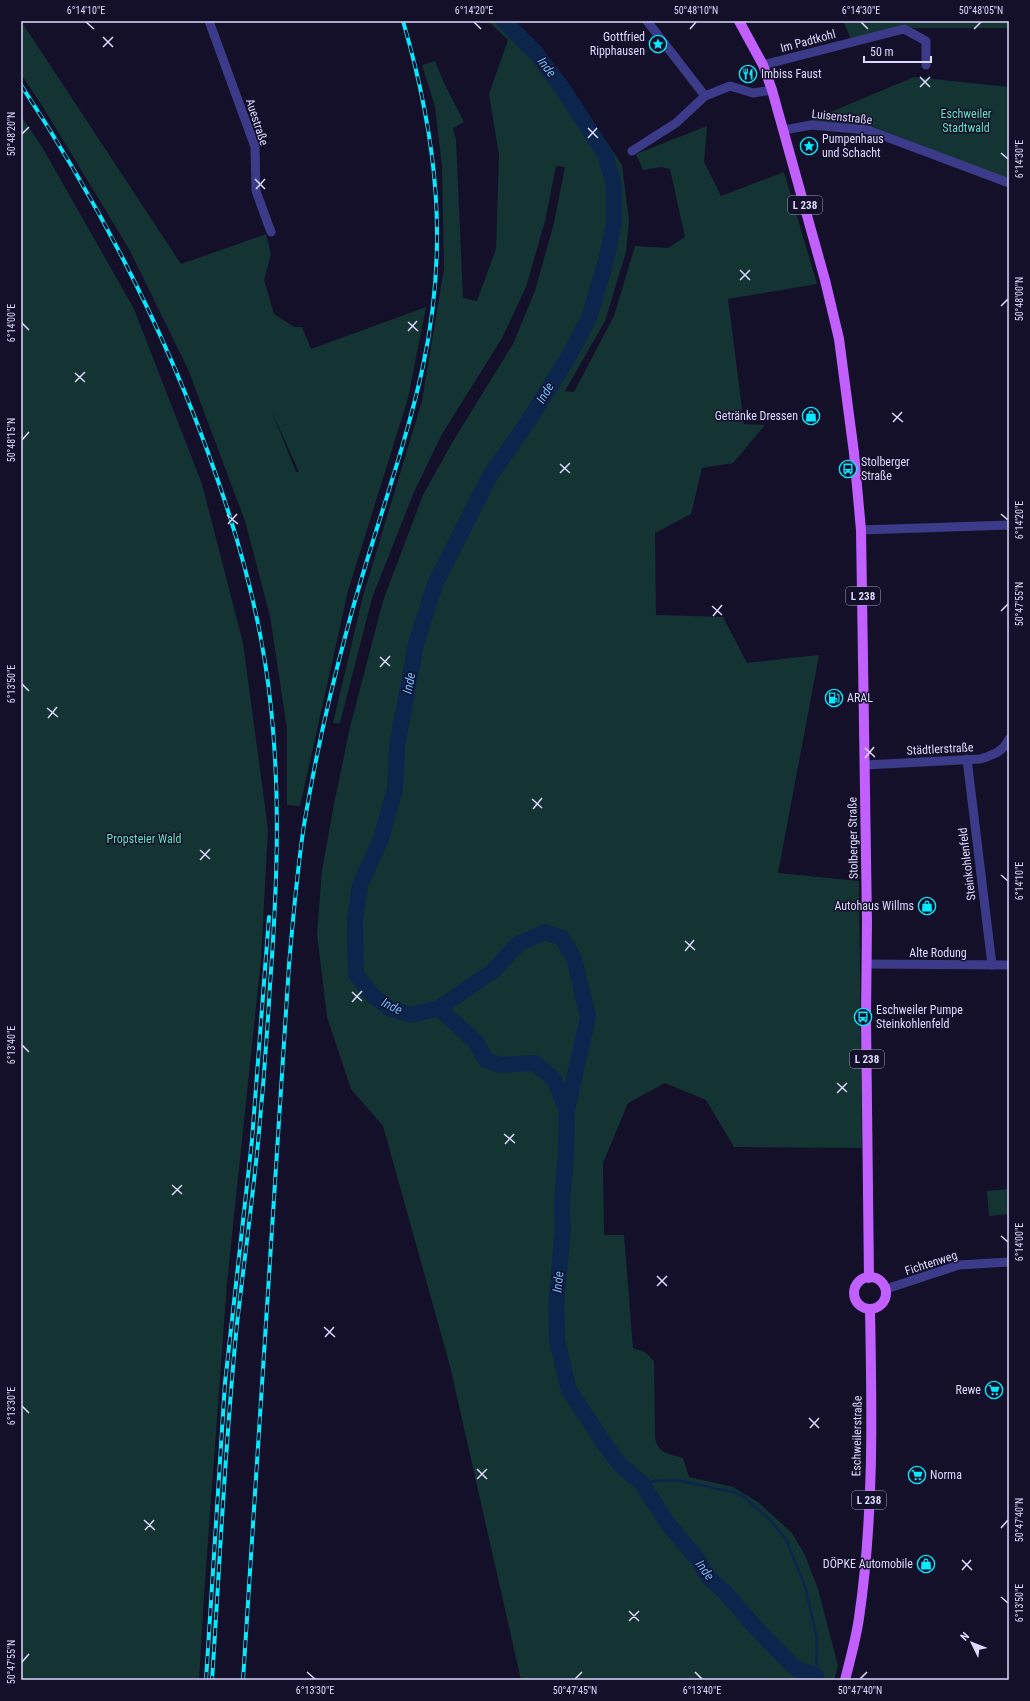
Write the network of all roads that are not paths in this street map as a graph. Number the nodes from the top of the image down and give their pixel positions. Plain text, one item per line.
1 (209, 21) edge
2 (647, 21) edge
3 (739, 21) edge
4 (763, 65) junction
5 (926, 65) dead end
6 (772, 90) junction
7 (705, 96) junction
8 (784, 130) junction
9 (632, 151) dead end
10 (1009, 183) edge
11 (271, 232) dead end
12 (1009, 525) edge
13 (861, 530) junction
14 (1009, 739) edge
15 (967, 759) junction
16 (865, 765) junction
17 (868, 964) junction
18 (992, 965) junction
19 (1009, 965) edge
20 (1009, 1262) edge
21 (869, 1278) junction
22 (886, 1289) junction
23 (870, 1309) junction
24 (845, 1680) edge

1 - 11 street, Auestraße
2 - 7 street
3 - 4 main road, L 238
4 - 5 street, Im Padtkohl
4 - 6 main road, L 238
6 - 7 street
6 - 8 main road, L 238
7 - 9 street
8 - 10 street, Luisenstraße
8 - 13 main road, Stolberger Straße / L 238
12 - 13 street
13 - 16 main road, Stolberger Straße / L 238
14 - 15 street, Städtlerstraße
15 - 16 street, Städtlerstraße
15 - 18 street, Steinkohlenfeld
16 - 17 main road, Stolberger Straße / L 238
17 - 18 street, Alte Rodung
17 - 21 main road, Stolberger Straße / L 238
18 - 19 street, Alte Rodung
20 - 22 street, Fichtenweg
21 - 22 main road
21 - 23 main road
22 - 23 main road
23 - 24 main road, Eschweilerstraße / L 238

